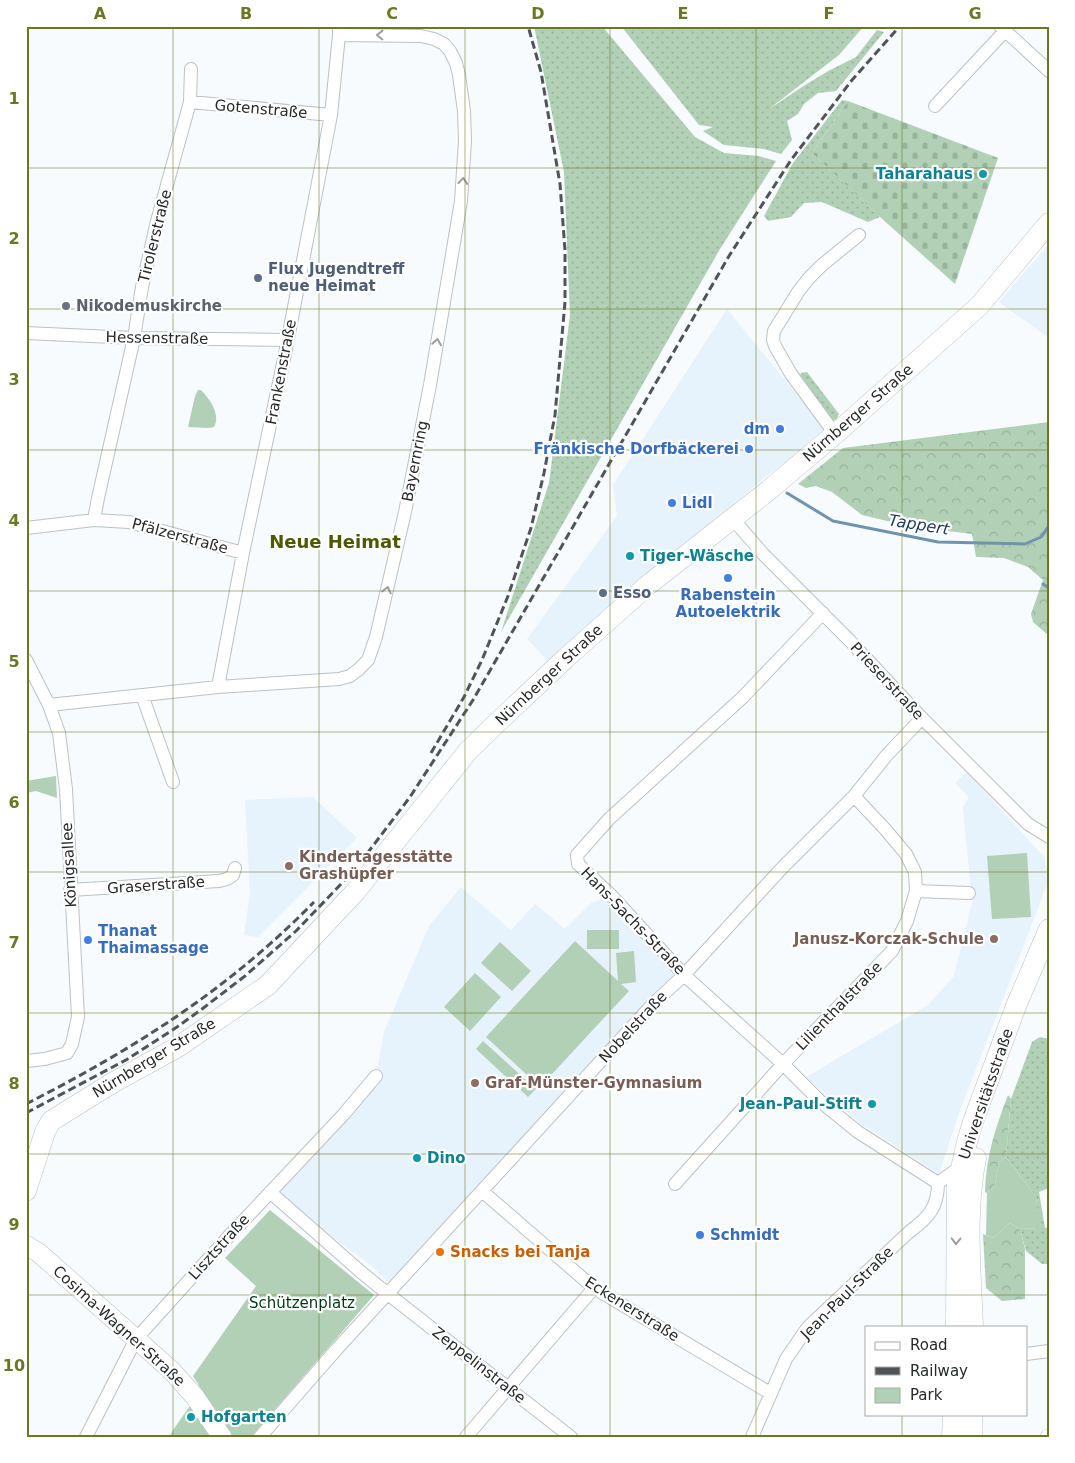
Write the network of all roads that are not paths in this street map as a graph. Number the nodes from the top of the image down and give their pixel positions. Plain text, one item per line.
1 (1003, 29) edge
2 (339, 30) edge
3 (191, 69) dead end
4 (1049, 71) edge
5 (190, 102) junction
6 (935, 106) dead end
7 (331, 115) junction
8 (1049, 222) edge
9 (859, 235) dead end
10 (26, 333) edge
11 (134, 338) junction
12 (287, 340) junction
13 (835, 434) junction
14 (732, 518) junction
15 (94, 520) junction
16 (26, 528) edge
17 (243, 553) junction
18 (823, 613) junction
19 (26, 660) edge
20 (218, 687) junction
21 (142, 695) junction
22 (49, 705) junction
23 (922, 718) junction
24 (172, 782) dead end
25 (854, 796) junction
26 (1049, 837) edge
27 (235, 868) dead end
28 (70, 890) junction
29 (916, 891) junction
30 (969, 893) dead end
31 (1049, 929) edge
32 (1049, 962) edge
33 (684, 975) junction
34 (26, 1061) edge
35 (783, 1064) junction
36 (376, 1076) dead end
37 (962, 1166) junction
38 (938, 1183) junction
39 (675, 1184) dead end
40 (482, 1191) junction
41 (26, 1192) edge
42 (270, 1192) junction
43 (26, 1246) edge
44 (594, 1288) junction
45 (388, 1294) junction
46 (956, 1326) edge
47 (972, 1326) edge
48 (136, 1339) junction
49 (1049, 1351) edge
50 (1028, 1354) edge
51 (508, 1387) junction
52 (770, 1393) junction
53 (953, 1416) edge
54 (972, 1416) edge
55 (86, 1437) edge
56 (222, 1437) edge
57 (260, 1437) edge
58 (466, 1437) edge
59 (571, 1437) edge
60 (752, 1437) edge
61 (952, 1437) edge
62 (972, 1437) edge

1 - 4 street
1 - 6 street
2 - 7 street, Frankenstraße
20 -> 2 street, Bayernring
3 - 5 street, Tirolerstraße
5 - 7 street, Gotenstraße
5 - 11 street, Tirolerstraße
7 - 12 street, Frankenstraße
8 - 13 main road, Nürnberger Straße
9 - 13 street
10 - 11 street, Hessenstraße
11 - 12 street, Hessenstraße
11 - 15 street, Tirolerstraße
12 - 17 street, Frankenstraße
13 - 14 main road, Nürnberger Straße
14 - 18 street, Prieserstraße
14 - 41 main road, Nürnberger Straße
15 - 16 street, Pfälzerstraße
15 - 17 street, Pfälzerstraße
17 - 20 street, Frankenstraße
18 - 23 street, Prieserstraße
18 - 33 street, Hans-Sachs-Straße
19 - 22 street, Königsallee
20 - 21 street, Bayernring
21 - 22 street, Bayernring
21 - 24 street
22 - 28 street, Königsallee
23 - 25 street, Nobelstraße
23 - 26 street, Prieserstraße
25 - 29 street, Lilienthalstraße
25 - 33 street, Nobelstraße
27 - 28 street, Graserstraße
28 - 34 street, Königsallee
29 - 30 street
29 - 35 street, Lilienthalstraße
31 - 37 main road, Universitätsstraße
32 - 47 main road, Universitätsstraße
33 - 35 street, Hans-Sachs-Straße
33 - 40 street, Nobelstraße
35 - 38 street, Hans-Sachs-Straße
35 - 39 street, Lilienthalstraße
36 - 42 street, Lisztstraße
37 - 38 street
37 -> 46 main road, Universitätsstraße
38 - 52 street, Jean-Paul-Straße
40 - 44 street, Eckenerstraße
40 - 45 street, Nobelstraße
42 - 45 street
42 - 48 street, Lisztstraße
43 - 48 main road, Cosima-Wagner-Straße
44 - 51 street
44 - 52 street, Eckenerstraße
45 - 51 street, Zeppelinstraße
45 - 57 street
48 - 55 street, Lisztstraße
48 - 56 main road, Cosima-Wagner-Straße
49 - 50 street
51 - 58 street
51 - 59 street, Zeppelinstraße
52 - 60 street, Jean-Paul-Straße
53 - 61 main road
54 - 62 main road

